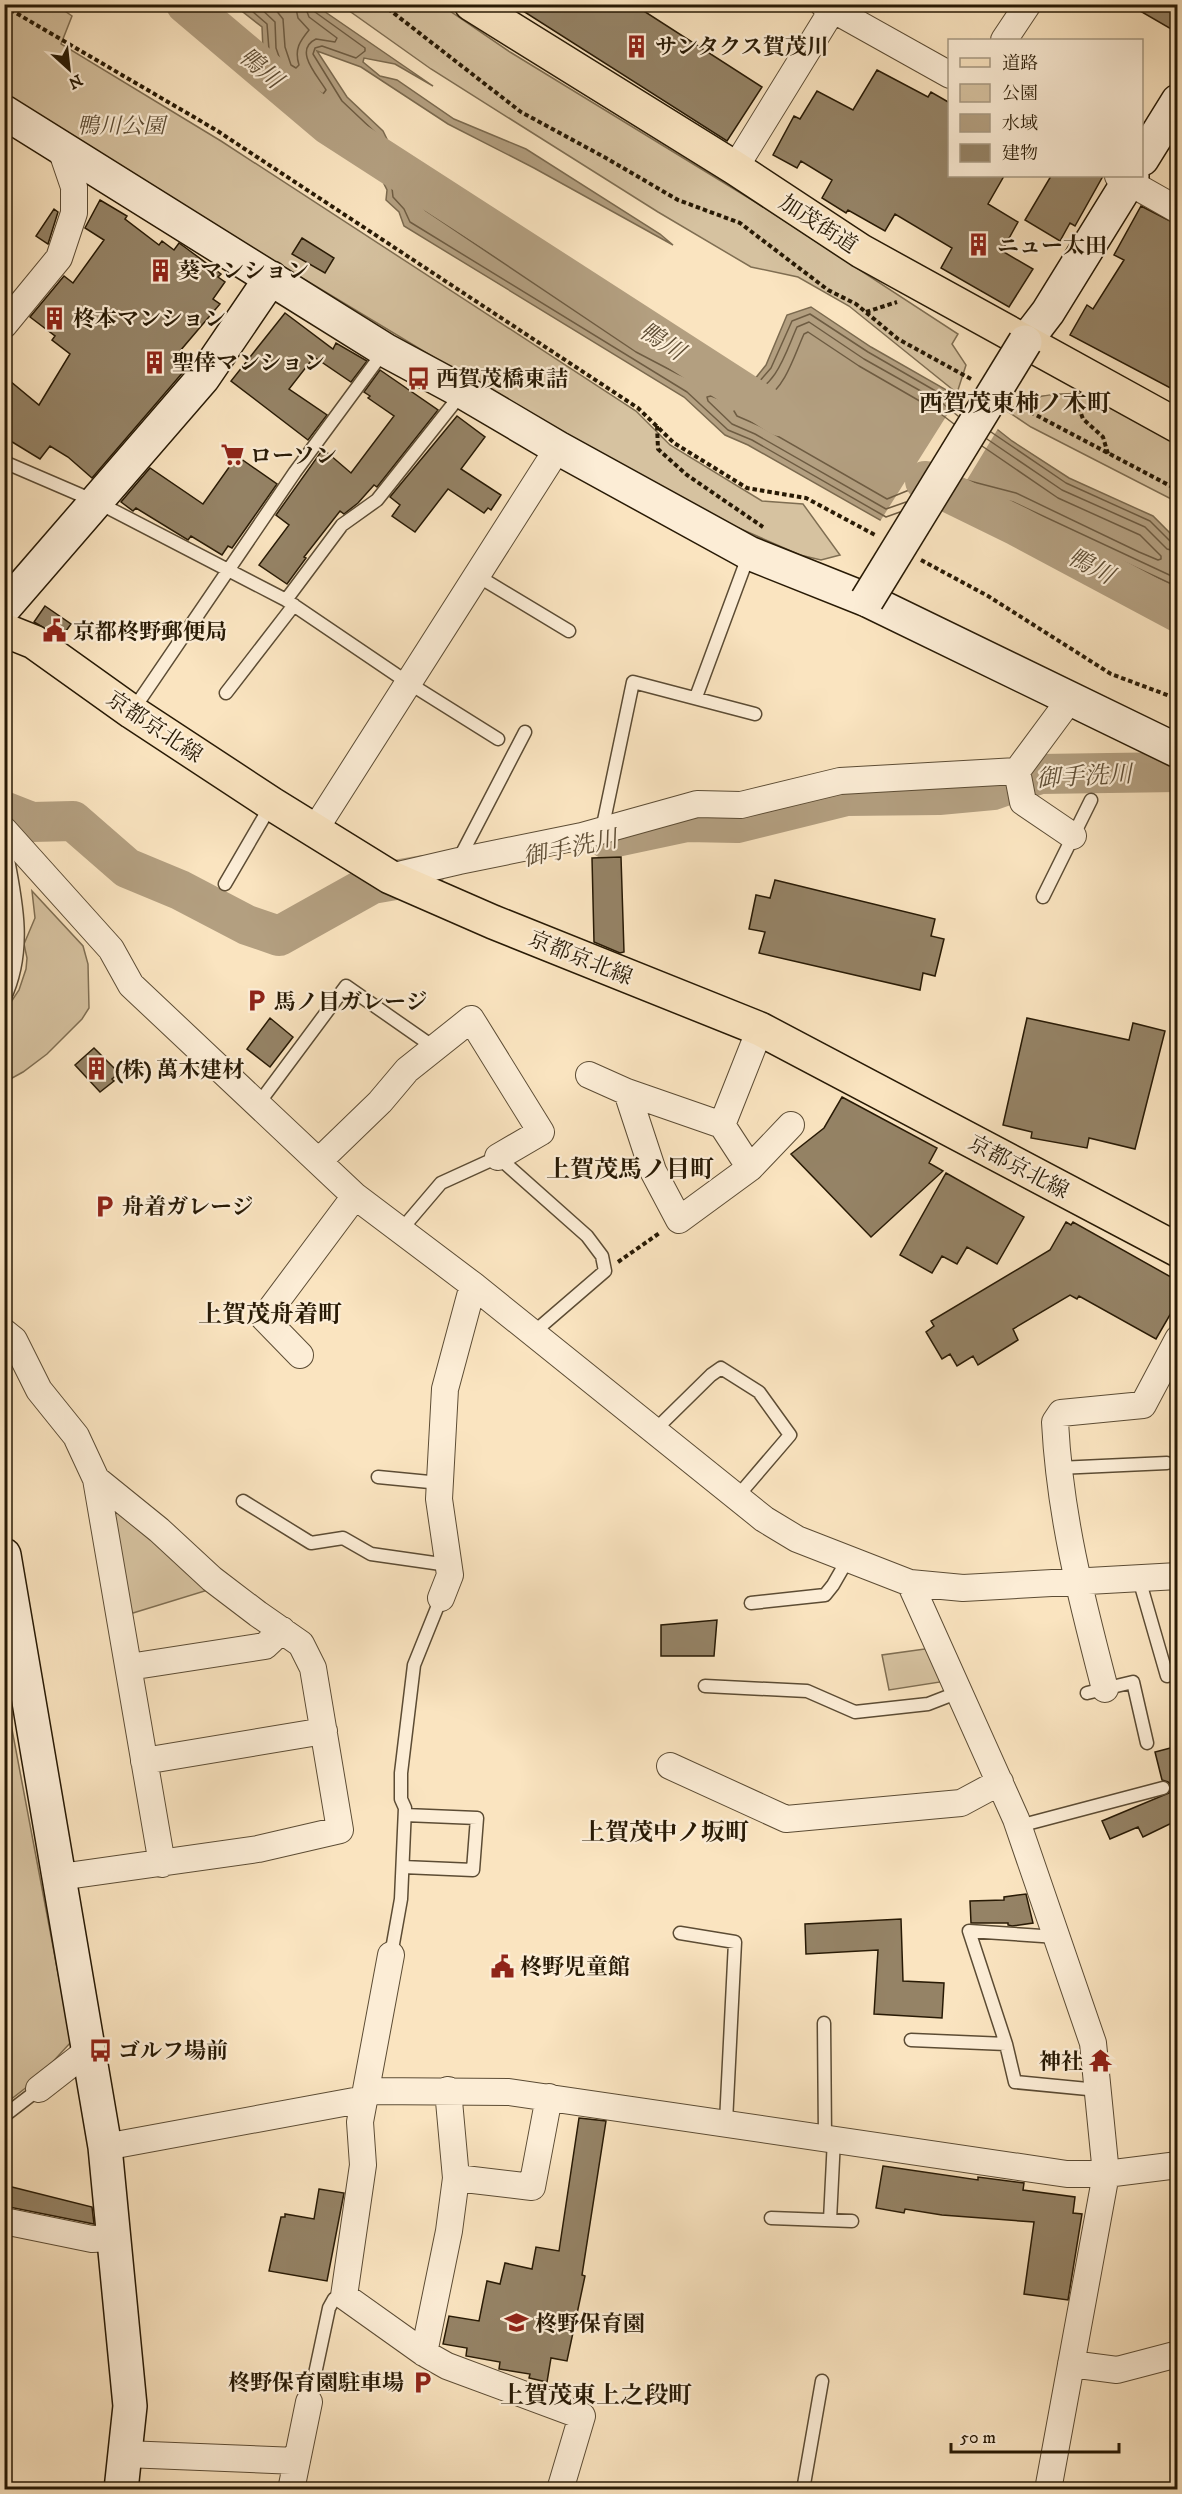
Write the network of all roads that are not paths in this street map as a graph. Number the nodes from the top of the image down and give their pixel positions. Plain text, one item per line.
1 (471, 4) edge
2 (1028, 4) edge
3 (831, 6) edge
4 (1005, 39) edge
5 (948, 74) edge
6 (1178, 101) edge
7 (4, 112) edge
8 (61, 148) junction
9 (1143, 154) edge
10 (735, 168) junction
11 (1128, 177) edge
12 (1135, 177) edge
13 (1178, 210) edge
14 (271, 278) junction
15 (4, 325) edge
16 (1025, 342) junction
17 (385, 350) junction
18 (463, 392) junction
19 (1178, 426) edge
20 (558, 448) junction
21 (4, 462) edge
22 (97, 501) junction
23 (757, 541) junction
24 (230, 570) junction
25 (476, 575) junction
26 (867, 600) junction
27 (290, 603) junction
28 (4, 608) edge
29 (4, 630) edge
30 (569, 631) dead end
31 (407, 682) junction
32 (226, 693) dead end
33 (696, 697) junction
34 (1071, 698) junction
35 (132, 712) junction
36 (755, 714) dead end
37 (525, 732) dead end
38 (498, 739) dead end
39 (1178, 752) edge
40 (1017, 771) junction
41 (1091, 800) dead end
42 (272, 804) junction
43 (4, 830) edge
44 (602, 830) junction
45 (314, 831) junction
46 (1073, 836) junction
47 (4, 839) edge
48 (459, 861) junction
49 (390, 878) junction
50 (225, 884) dead end
51 (1042, 897) dead end
52 (4, 999) edge
53 (760, 1029) junction
54 (435, 1048) junction
55 (589, 1075) dead end
56 (627, 1092) junction
57 (259, 1103) junction
58 (722, 1125) junction
59 (791, 1125) dead end
60 (498, 1157) junction
61 (319, 1161) junction
62 (750, 1168) junction
63 (355, 1196) junction
64 (401, 1230) junction
65 (1178, 1250) edge
66 (473, 1285) junction
67 (4, 1332) edge
68 (533, 1333) junction
69 (1178, 1339) edge
70 (300, 1355) dead end
71 (655, 1430) junction
72 (1167, 1463) dead end
73 (1058, 1467) junction
74 (378, 1477) dead end
75 (96, 1479) junction
76 (440, 1483) junction
77 (737, 1497) junction
78 (243, 1501) dead end
79 (4, 1555) edge
80 (848, 1559) junction
81 (448, 1565) junction
82 (1178, 1576) edge
83 (1139, 1579) junction
84 (910, 1583) junction
85 (1077, 1583) junction
86 (441, 1598) joint
87 (751, 1603) dead end
88 (282, 1630) junction
89 (129, 1667) junction
90 (1167, 1676) dead end
91 (705, 1686) dead end
92 (1096, 1691) joint
93 (959, 1692) junction
94 (324, 1731) junction
95 (1148, 1743) dead end
96 (144, 1761) junction
97 (670, 1766) dead end
98 (1000, 1782) junction
99 (1163, 1788) dead end
100 (405, 1815) junction
101 (1019, 1826) junction
102 (162, 1864) junction
103 (403, 1867) junction
104 (60, 1877) junction
105 (680, 1933) dead end
106 (1057, 1937) junction
107 (391, 1955) joint
108 (824, 2023) dead end
109 (911, 2040) dead end
110 (1006, 2044) junction
111 (89, 2050) junction
112 (39, 2089) joint
113 (448, 2090) junction
114 (1098, 2090) junction
115 (366, 2095) junction
116 (549, 2097) junction
117 (4, 2116) edge
118 (726, 2122) junction
119 (830, 2138) junction
120 (105, 2147) junction
121 (1178, 2166) edge
122 (1106, 2174) junction
123 (456, 2178) junction
124 (771, 2218) dead end
125 (830, 2220) junction
126 (4, 2221) edge
127 (852, 2221) dead end
128 (114, 2238) junction
129 (344, 2296) junction
130 (424, 2353) junction
131 (1178, 2354) edge
132 (1071, 2364) junction
133 (822, 2381) dead end
134 (309, 2402) joint
135 (125, 2454) junction
136 (297, 2461) junction
137 (121, 2490) edge
138 (291, 2490) edge
139 (560, 2490) edge
140 (802, 2490) edge
141 (1048, 2490) edge

1 - 10 main road, 加茂街道
2 - 4 street
3 - 5 street
3 - 10 street
6 - 9 street
7 - 8 street
8 - 14 street
8 - 15 street
10 - 16 main road, 加茂街道
11 - 16 street
12 - 13 street
14 - 17 street
14 - 22 street
16 - 19 main road, 加茂街道
16 - 26 street, bridge
17 - 18 street
17 - 24 lane
18 - 20 street
18 - 27 lane
20 - 23 street
20 - 25 street
21 - 22 lane
22 - 24 lane
22 - 28 street
23 - 26 street
23 - 33 lane
24 - 27 lane
24 - 35 lane
25 - 30 lane
25 - 31 street
26 - 34 street
27 - 31 lane
27 - 32 lane
29 - 35 main road, 京都京北線
31 - 38 lane
31 - 45 street
33 - 36 lane
33 - 44 lane
34 - 39 street
34 - 40 street
35 - 42 main road, 京都京北線
37 - 48 lane
40 - 44 street
40 - 46 street
41 - 46 lane
42 - 45 main road, 京都京北線
42 - 50 lane
43 - 57 street
44 - 48 street
45 - 49 main road, 京都京北線
46 - 51 lane
47 - 52 lane
48 - 49 street
49 - 53 main road, 京都京北線
53 - 58 street
53 - 65 main road, 京都京北線
54 - 57 lane
54 - 60 street
54 - 61 street
55 - 56 street
56 - 58 street
56 - 62 street
57 - 61 street
58 - 62 street
59 - 62 street
60 - 64 lane
60 - 68 lane
61 - 63 street
63 - 64 street
63 - 70 street
64 - 66 street
66 - 68 street
66 - 76 street
67 - 75 street
68 - 71 street
69 - 73 street
71 - 77 street
71 - 77 lane
72 - 73 lane
73 - 85 street
74 - 76 lane
75 - 88 street
75 - 89 street
76 - 81 street
77 - 80 street
78 - 81 lane
79 - 104 street
80 - 84 street
80 - 87 lane
81 - 86 street
82 - 83 street
83 - 85 street
83 - 90 lane
84 - 85 street
84 - 93 street
85 - 92 street
86 - 100 lane
88 - 89 street
88 - 94 street
89 - 96 street
91 - 93 lane
92 - 95 lane
93 - 98 street
94 - 96 street
94 - 102 street
96 - 102 street
97 - 98 street
98 - 101 street
99 - 101 lane
100 - 103 lane
100 - 103 lane
101 - 106 street
102 - 104 street
103 - 107 lane
104 - 111 street
105 - 118 lane
106 - 110 lane
106 - 114 street
107 - 115 street
108 - 119 lane
109 - 110 lane
110 - 114 lane
111 - 112 street
111 - 120 street
112 - 117 lane
113 - 115 street
113 - 116 street
113 - 123 street
114 - 122 street
115 - 120 street
115 - 129 street
116 - 118 street
116 - 123 street
118 - 119 street
119 - 122 street
119 - 125 lane
120 - 128 street
121 - 122 street
122 - 132 street
123 - 130 street
124 - 125 lane
125 - 127 lane
126 - 128 street
128 - 135 street
129 - 130 street
129 - 134 lane
130 - 139 street
131 - 132 street
132 - 141 street
133 - 140 lane
134 - 136 street
135 - 136 street
135 - 137 street
136 - 138 street

